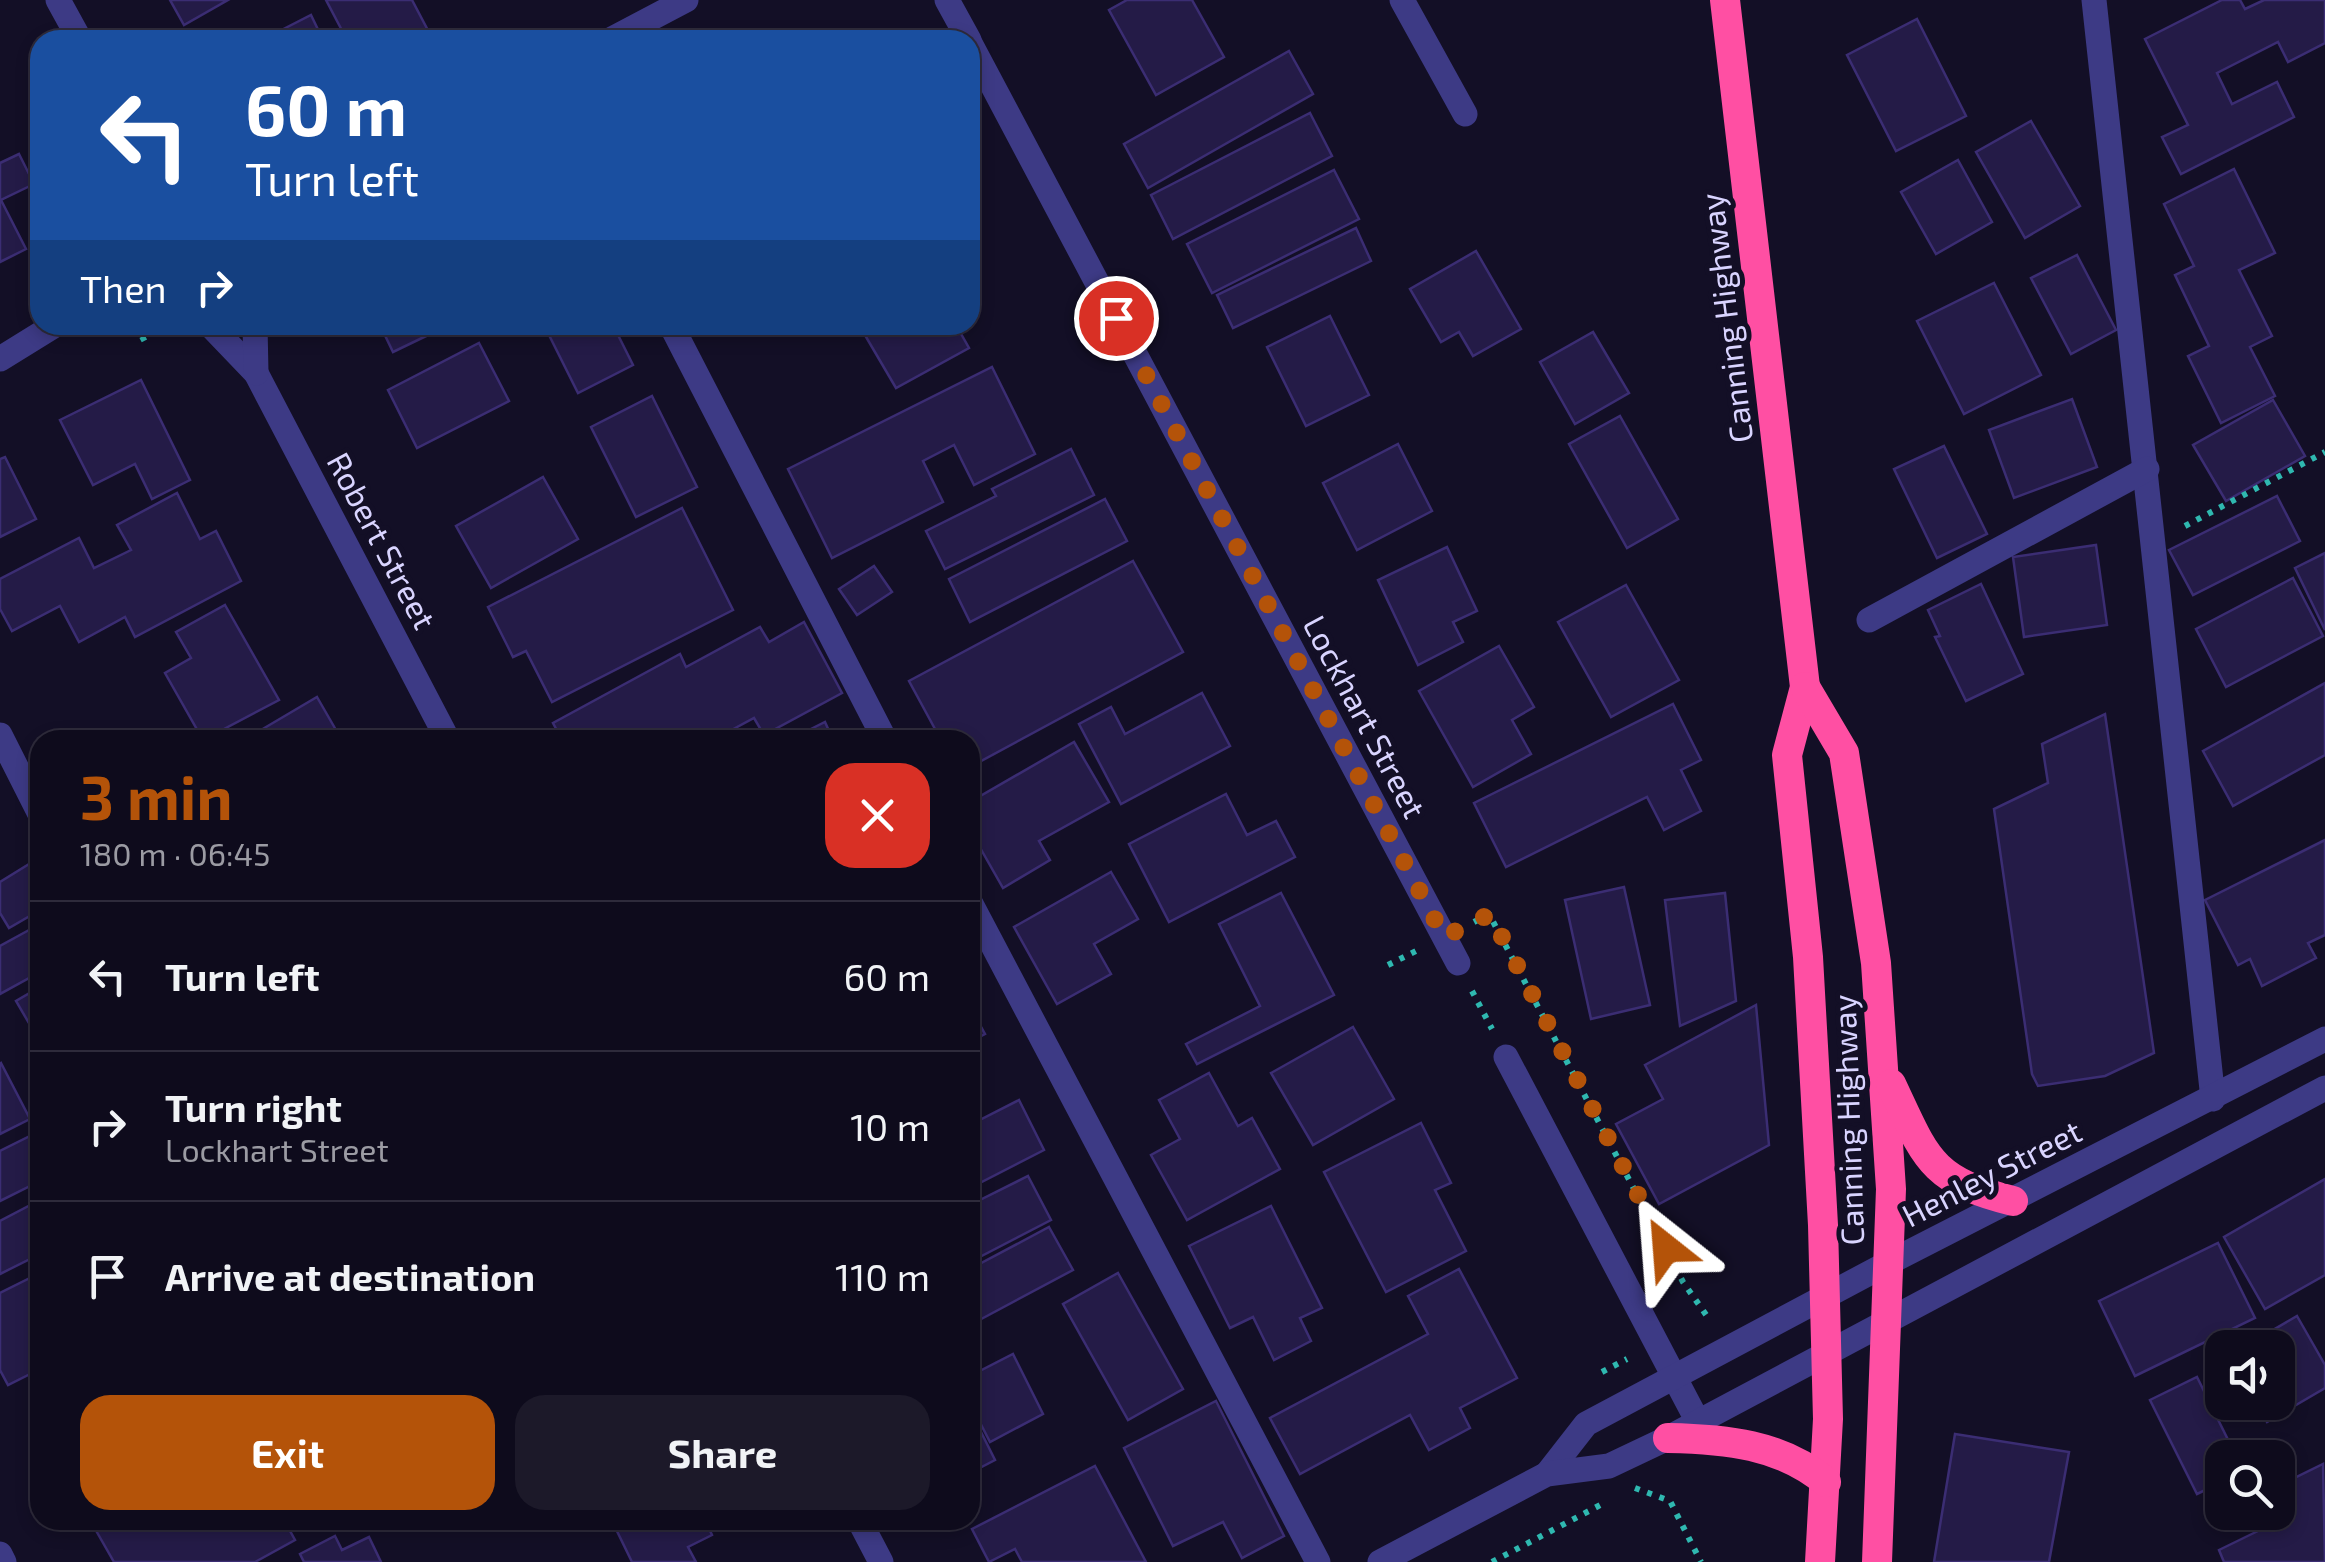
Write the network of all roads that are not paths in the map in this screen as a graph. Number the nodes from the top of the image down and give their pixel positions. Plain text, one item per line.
1 (58, 0) edge
2 (686, 0) edge
3 (948, 0) edge
4 (1402, 0) edge
5 (1725, 0) edge
6 (2094, 0) edge
7 (74, 30) edge
8 (629, 30) edge
9 (963, 30) edge
10 (980, 62) edge
11 (1465, 114) dead end
12 (40, 335) edge
13 (220, 335) edge
14 (254, 335) edge
15 (675, 335) edge
16 (0, 359) edge
17 (256, 373) junction
18 (2147, 469) junction
19 (1869, 620) dead end
20 (1805, 687) junction
21 (443, 730) edge
22 (880, 730) edge
23 (0, 736) edge
24 (30, 794) edge
25 (980, 921) edge
26 (1458, 964) road end
27 (2325, 1039) edge
28 (1506, 1058) road end
29 (1885, 1072) junction
30 (2325, 1088) edge
31 (2213, 1099) junction
32 (2013, 1201) junction
33 (1890, 1262) junction
34 (1823, 1298) junction
35 (1889, 1321) junction
36 (1826, 1356) junction
37 (1675, 1376) junction
38 (1698, 1422) junction
39 (1668, 1438) junction
40 (1548, 1474) junction
41 (1826, 1482) junction
42 (864, 1530) edge
43 (0, 1554) edge
44 (4, 1562) edge
45 (881, 1562) edge
46 (1318, 1562) edge
47 (1380, 1562) edge
48 (1820, 1562) edge
49 (1877, 1562) edge

1 - 7 street
2 - 8 street
3 - 9 street, Lockhart Street
4 - 11 street
5 - 20 highway, Canning Highway
6 - 18 street
10 - 26 street, Lockhart Street
12 - 16 street
13 - 17 street, Robert Street
14 - 17 street, Robert Street
15 - 22 street
17 - 21 street, Robert Street
18 - 19 street
18 - 31 street
20 - 29 highway, Canning Highway
20 - 34 highway, Canning Highway
23 - 24 street
25 - 46 street
27 - 31 street, Henley Street
28 - 37 street
29 - 32 highway
29 - 33 highway, Canning Highway
30 - 35 street, Henley Street
31 - 32 street, Henley Street
32 - 33 street, Henley Street
33 - 34 street, Henley Street
33 - 35 highway, Canning Highway
34 - 36 highway, Canning Highway
34 - 37 street, Henley Street
35 - 36 street, Henley Street
35 - 49 highway, Canning Highway
36 - 38 street, Henley Street
36 - 41 highway, Canning Highway
37 - 38 street
37 - 40 street, Henley Street
38 - 39 street, Henley Street
39 - 40 street, Henley Street
39 - 41 highway
40 - 47 street, Henley Street
41 - 48 highway, Canning Highway
42 - 45 street
43 - 44 street

